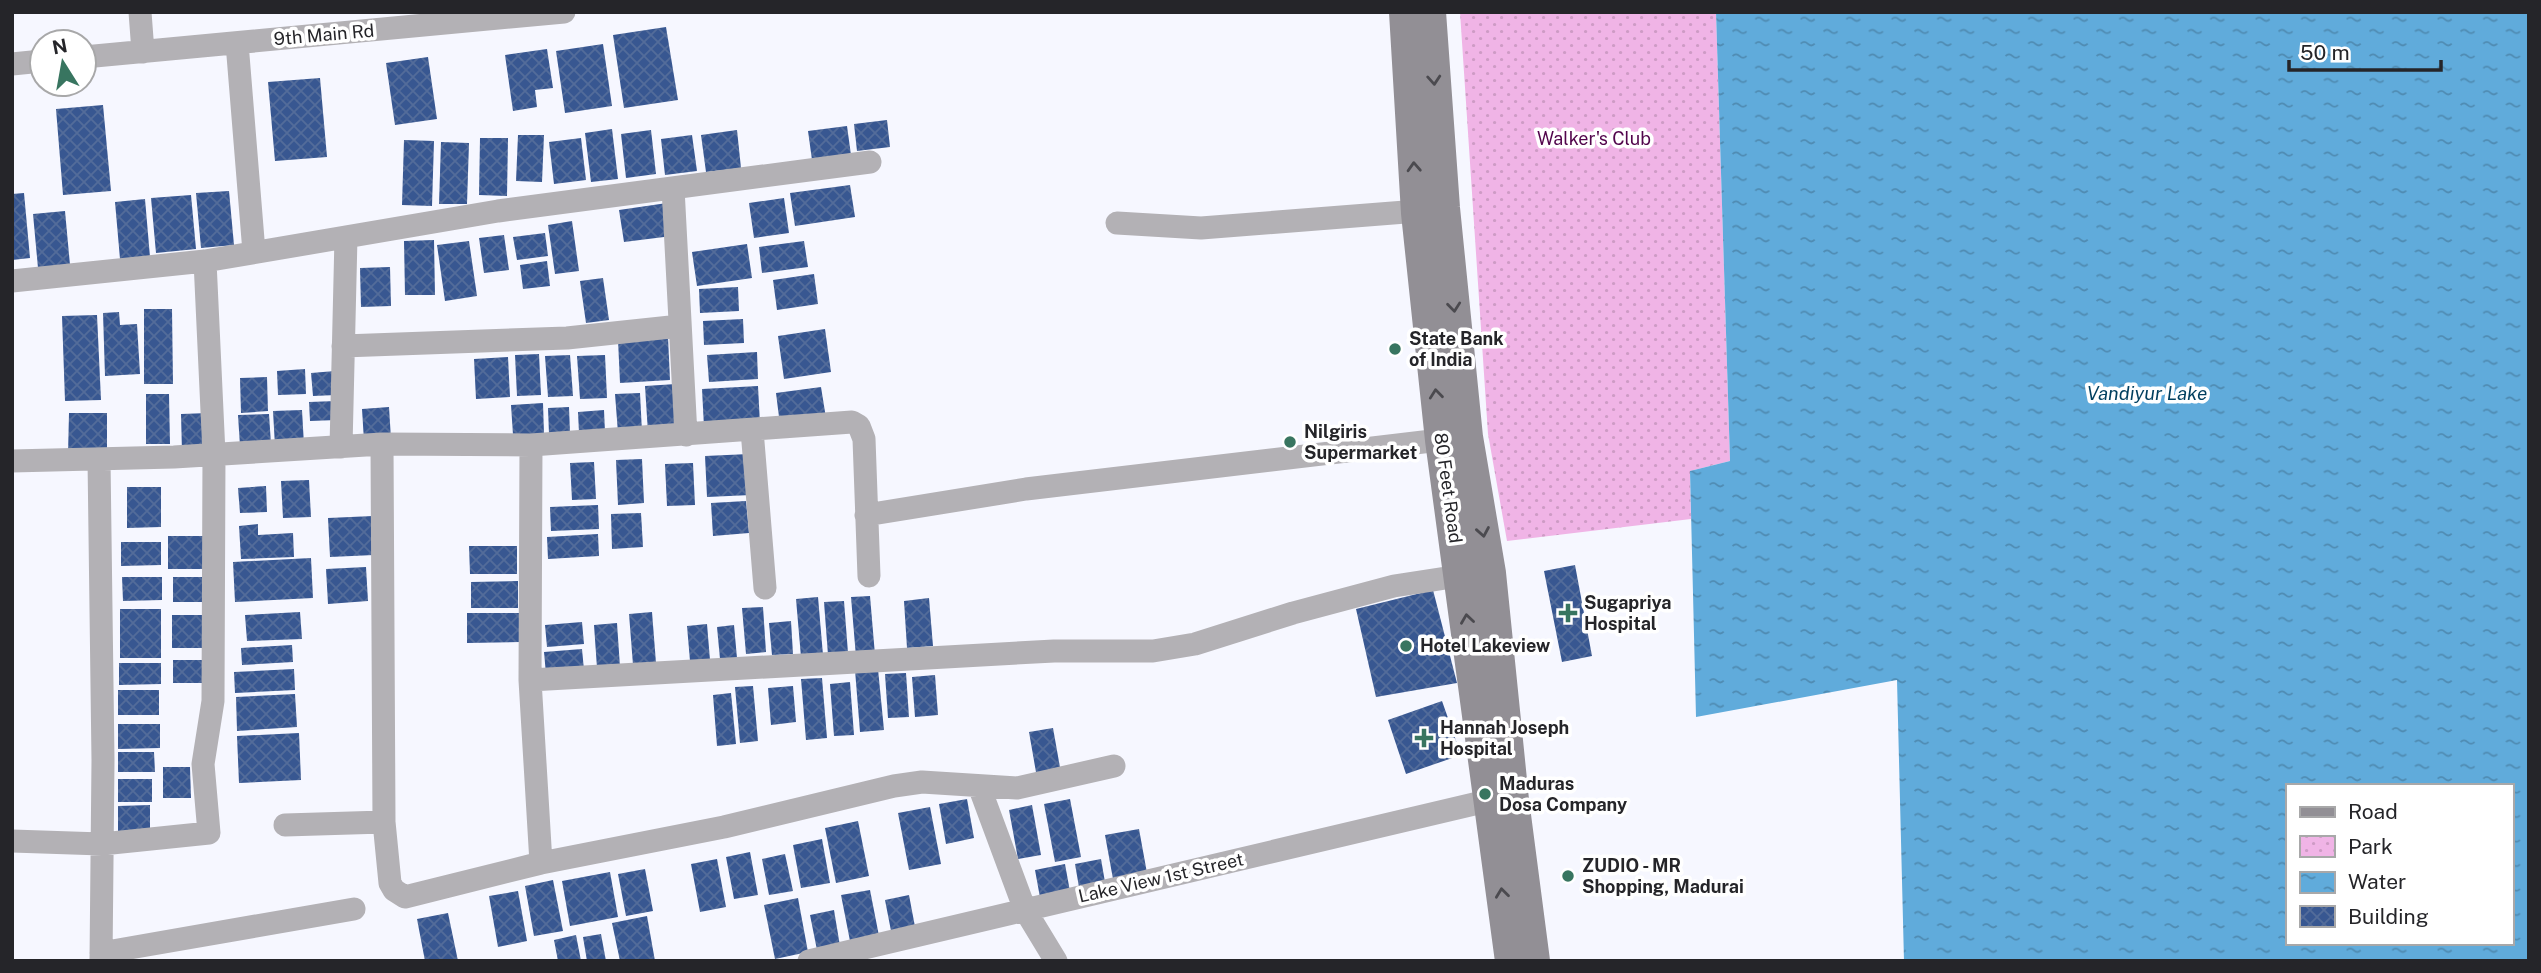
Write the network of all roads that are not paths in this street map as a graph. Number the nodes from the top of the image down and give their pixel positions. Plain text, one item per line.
1 (140, 12) edge
2 (564, 12) edge
3 (1405, 12) edge
4 (1430, 12) edge
5 (237, 43) junction
6 (143, 52) junction
7 (98, 56) edge
8 (870, 162) dead end
9 (673, 188) junction
10 (1430, 210) junction
11 (1117, 223) dead end
12 (346, 237) junction
13 (254, 252) junction
14 (205, 261) junction
15 (12, 281) edge
16 (680, 326) junction
17 (343, 346) junction
18 (752, 430) junction
19 (686, 435) junction
20 (1454, 438) junction
21 (382, 444) junction
22 (531, 445) junction
23 (341, 447) junction
24 (214, 454) junction
25 (99, 459) junction
26 (12, 461) edge
27 (866, 515) junction
28 (1476, 574) junction
29 (869, 576) dead end
30 (765, 588) dead end
31 (530, 680) junction
32 (1114, 766) dead end
33 (979, 786) junction
34 (1502, 800) junction
35 (384, 822) junction
36 (285, 825) dead end
37 (12, 841) edge
38 (102, 844) junction
39 (541, 863) junction
40 (354, 909) dead end
41 (1025, 910) junction
42 (101, 957) edge
43 (809, 961) edge
44 (1056, 961) edge
45 (1511, 961) edge
46 (1534, 961) edge

1 - 6 street
2 - 5 street, 9th Main Rd
10 -> 3 main road, 80 Feet Road
4 -> 10 main road, 80 Feet Road
5 - 6 street, 9th Main Rd
5 - 13 street
6 - 7 street, 9th Main Rd
8 - 9 street
9 - 12 street
9 - 16 street
10 - 11 street
10 - 20 main road, 80 Feet Road
12 - 13 street
12 - 17 street
13 - 14 street
14 - 15 street
14 - 24 street
16 - 17 street
16 - 19 street
17 - 23 street
18 - 19 street
18 - 27 street
18 - 30 street
19 - 22 street
20 - 27 street
20 - 28 main road, 80 Feet Road
21 - 22 street
21 - 23 street
21 - 35 street
22 - 31 street
23 - 24 street
24 - 25 street
24 - 38 street
25 - 26 street
25 - 38 street
27 - 29 street
28 - 31 street
28 - 34 main road, 80 Feet Road
31 - 39 street
32 - 33 street
33 - 39 street
33 - 41 street
34 - 41 street, Lake View 1st Street
45 -> 34 main road, 80 Feet Road
34 - 46 main road, 80 Feet Road
35 - 36 street
35 - 39 street
37 - 38 street
38 - 42 street
40 - 42 street
41 - 43 street, Lake View 1st Street
41 - 44 street

